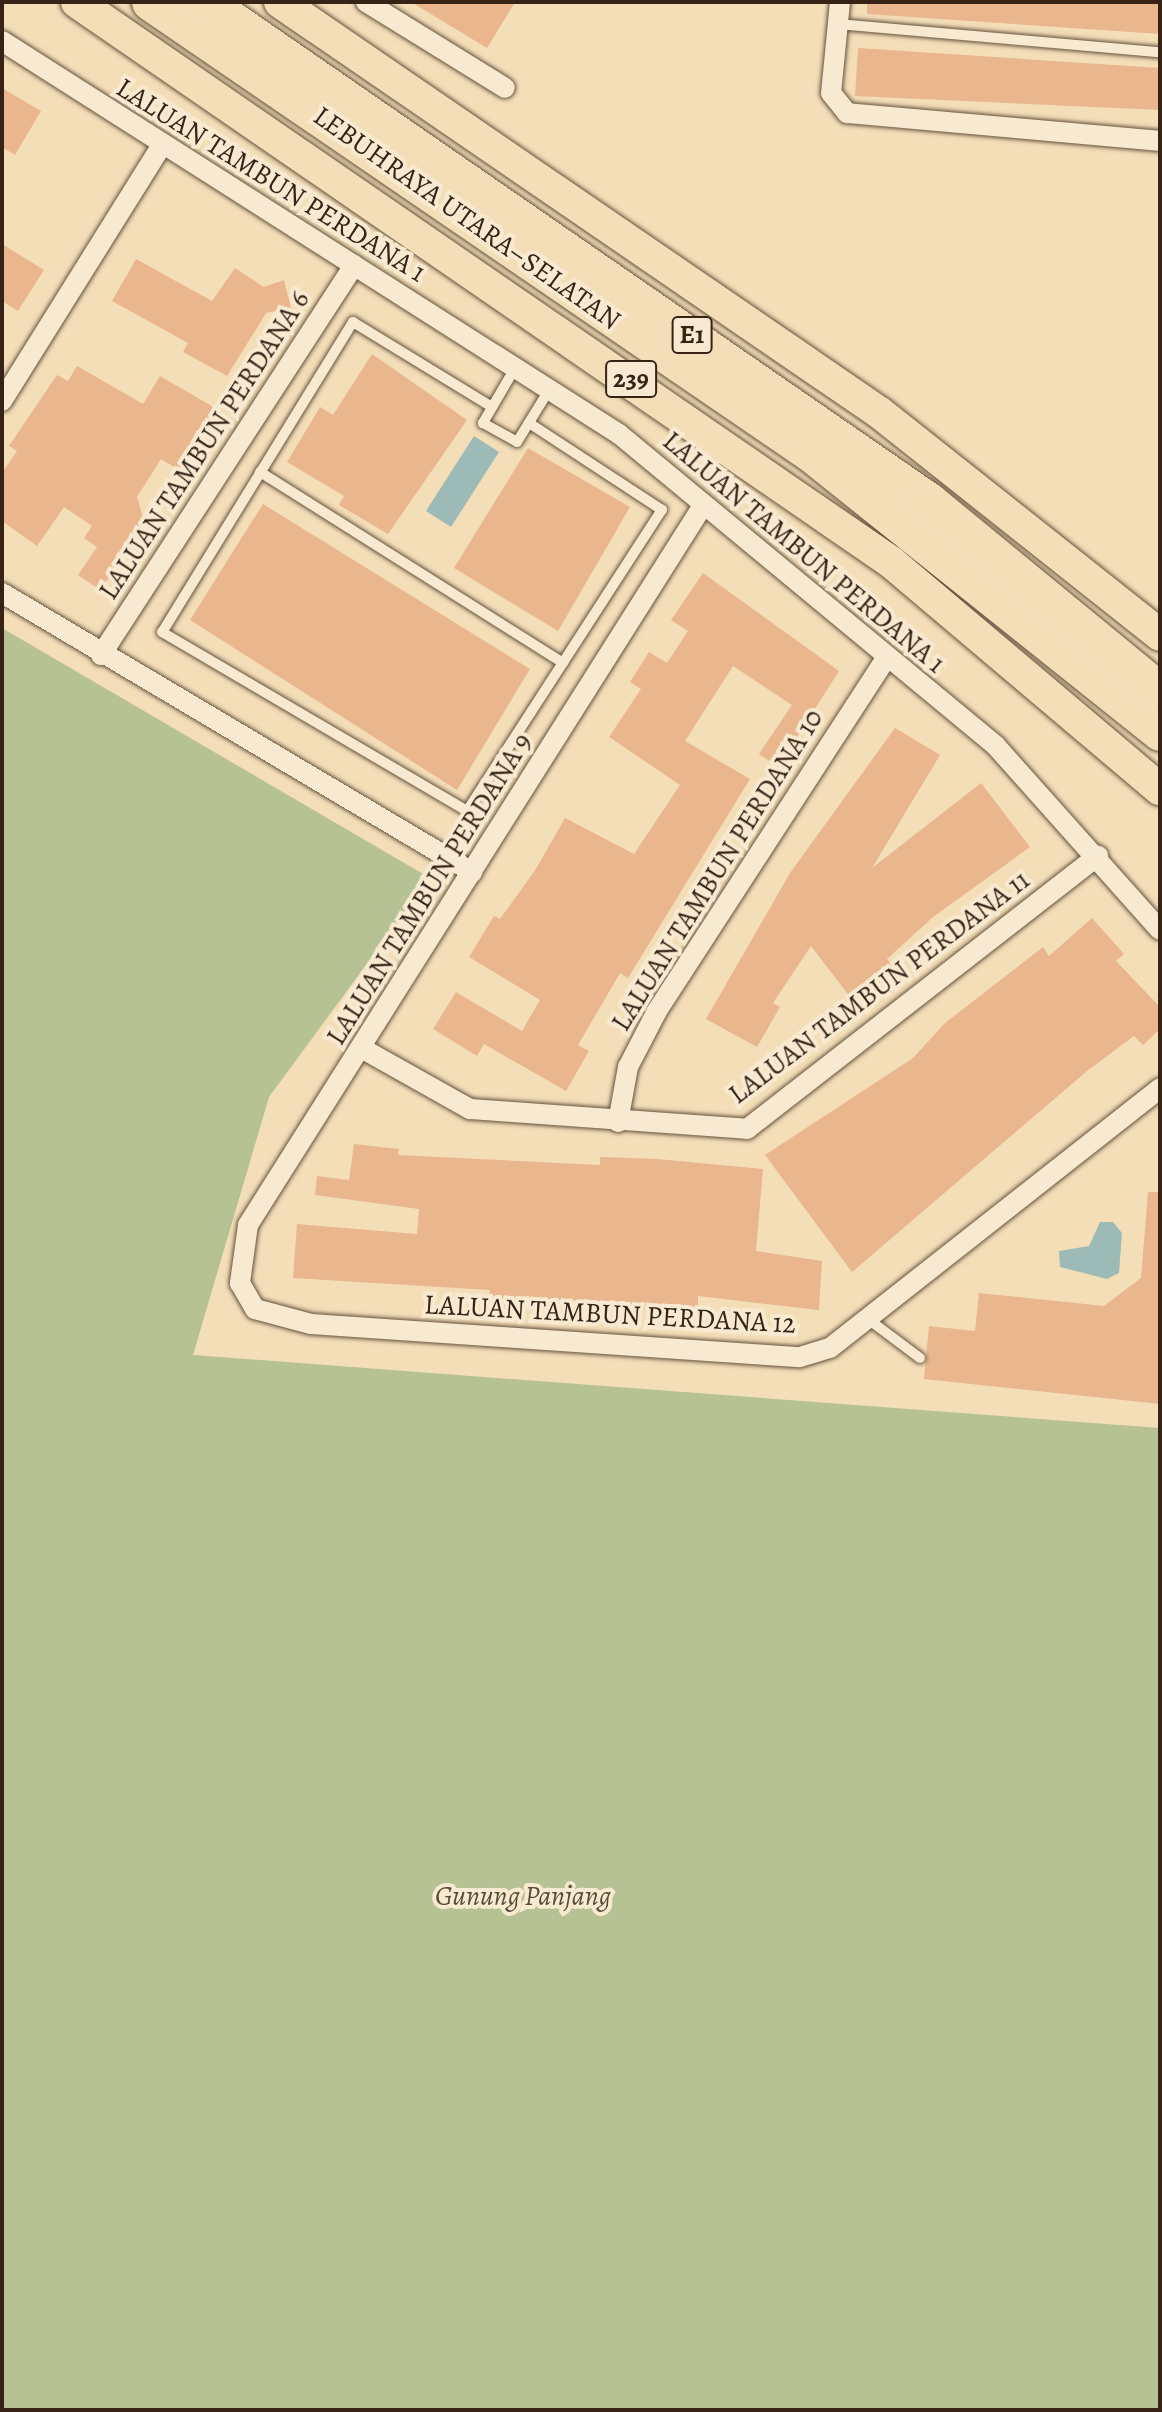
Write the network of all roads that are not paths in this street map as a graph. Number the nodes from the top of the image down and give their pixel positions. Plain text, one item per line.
1 (77, 2) edge
2 (151, 2) edge
3 (205, 2) edge
4 (280, 2) edge
5 (311, 2) edge
6 (366, 2) edge
7 (840, 2) edge
8 (837, 24) junction
9 (2, 41) edge
10 (1160, 52) edge
11 (404, 86) junction
12 (505, 88) dead end
13 (1160, 141) edge
14 (162, 145) junction
15 (354, 265) junction
16 (515, 368) junction
17 (549, 390) junction
18 (2, 401) edge
19 (492, 407) junction
20 (529, 423) junction
21 (260, 472) junction
22 (702, 507) junction
23 (2, 593) edge
24 (1160, 635) edge
25 (101, 655) junction
26 (886, 658) junction
27 (563, 663) junction
28 (1160, 692) edge
29 (1160, 732) edge
30 (1160, 789) edge
31 (1098, 856) junction
32 (472, 872) junction
33 (1160, 930) edge
34 (363, 1049) junction
35 (1160, 1088) edge
36 (618, 1122) junction
37 (255, 1309) joint
38 (868, 1319) junction
39 (920, 1358) dead end

1 - 30 main road, 239
2 - 29 highway, LEBUHRAYA UTARA–SELATAN / E1
3 - 28 highway, LEBUHRAYA UTARA–SELATAN / E1
4 - 11 main road
5 - 11 main road
6 - 12 street
7 - 8 street
8 - 10 lane
8 - 13 street
9 - 14 street, LALUAN TAMBUN PERDANA 1
11 - 24 main road
14 - 15 street, LALUAN TAMBUN PERDANA 1
14 - 18 street
15 - 16 street, LALUAN TAMBUN PERDANA 1
15 - 25 street, LALUAN TAMBUN PERDANA 6
16 - 17 street, LALUAN TAMBUN PERDANA 1
16 - 19 lane
17 - 20 lane
17 - 22 street, LALUAN TAMBUN PERDANA 1
19 - 20 lane
19 - 21 lane
20 - 27 lane
21 - 27 lane
21 - 27 lane
22 - 26 street, LALUAN TAMBUN PERDANA 1
22 - 32 street, LALUAN TAMBUN PERDANA 9
23 - 25 street
25 - 32 street
26 - 31 street, LALUAN TAMBUN PERDANA 1
26 - 36 street, LALUAN TAMBUN PERDANA 10
31 - 33 street, LALUAN TAMBUN PERDANA 1
31 - 36 street, LALUAN TAMBUN PERDANA 11
32 - 34 street, LALUAN TAMBUN PERDANA 9
34 - 36 street, LALUAN TAMBUN PERDANA 11
34 - 37 street, LALUAN TAMBUN PERDANA 9
35 - 38 street, LALUAN TAMBUN PERDANA 12
37 - 38 street, LALUAN TAMBUN PERDANA 12
38 - 39 lane

